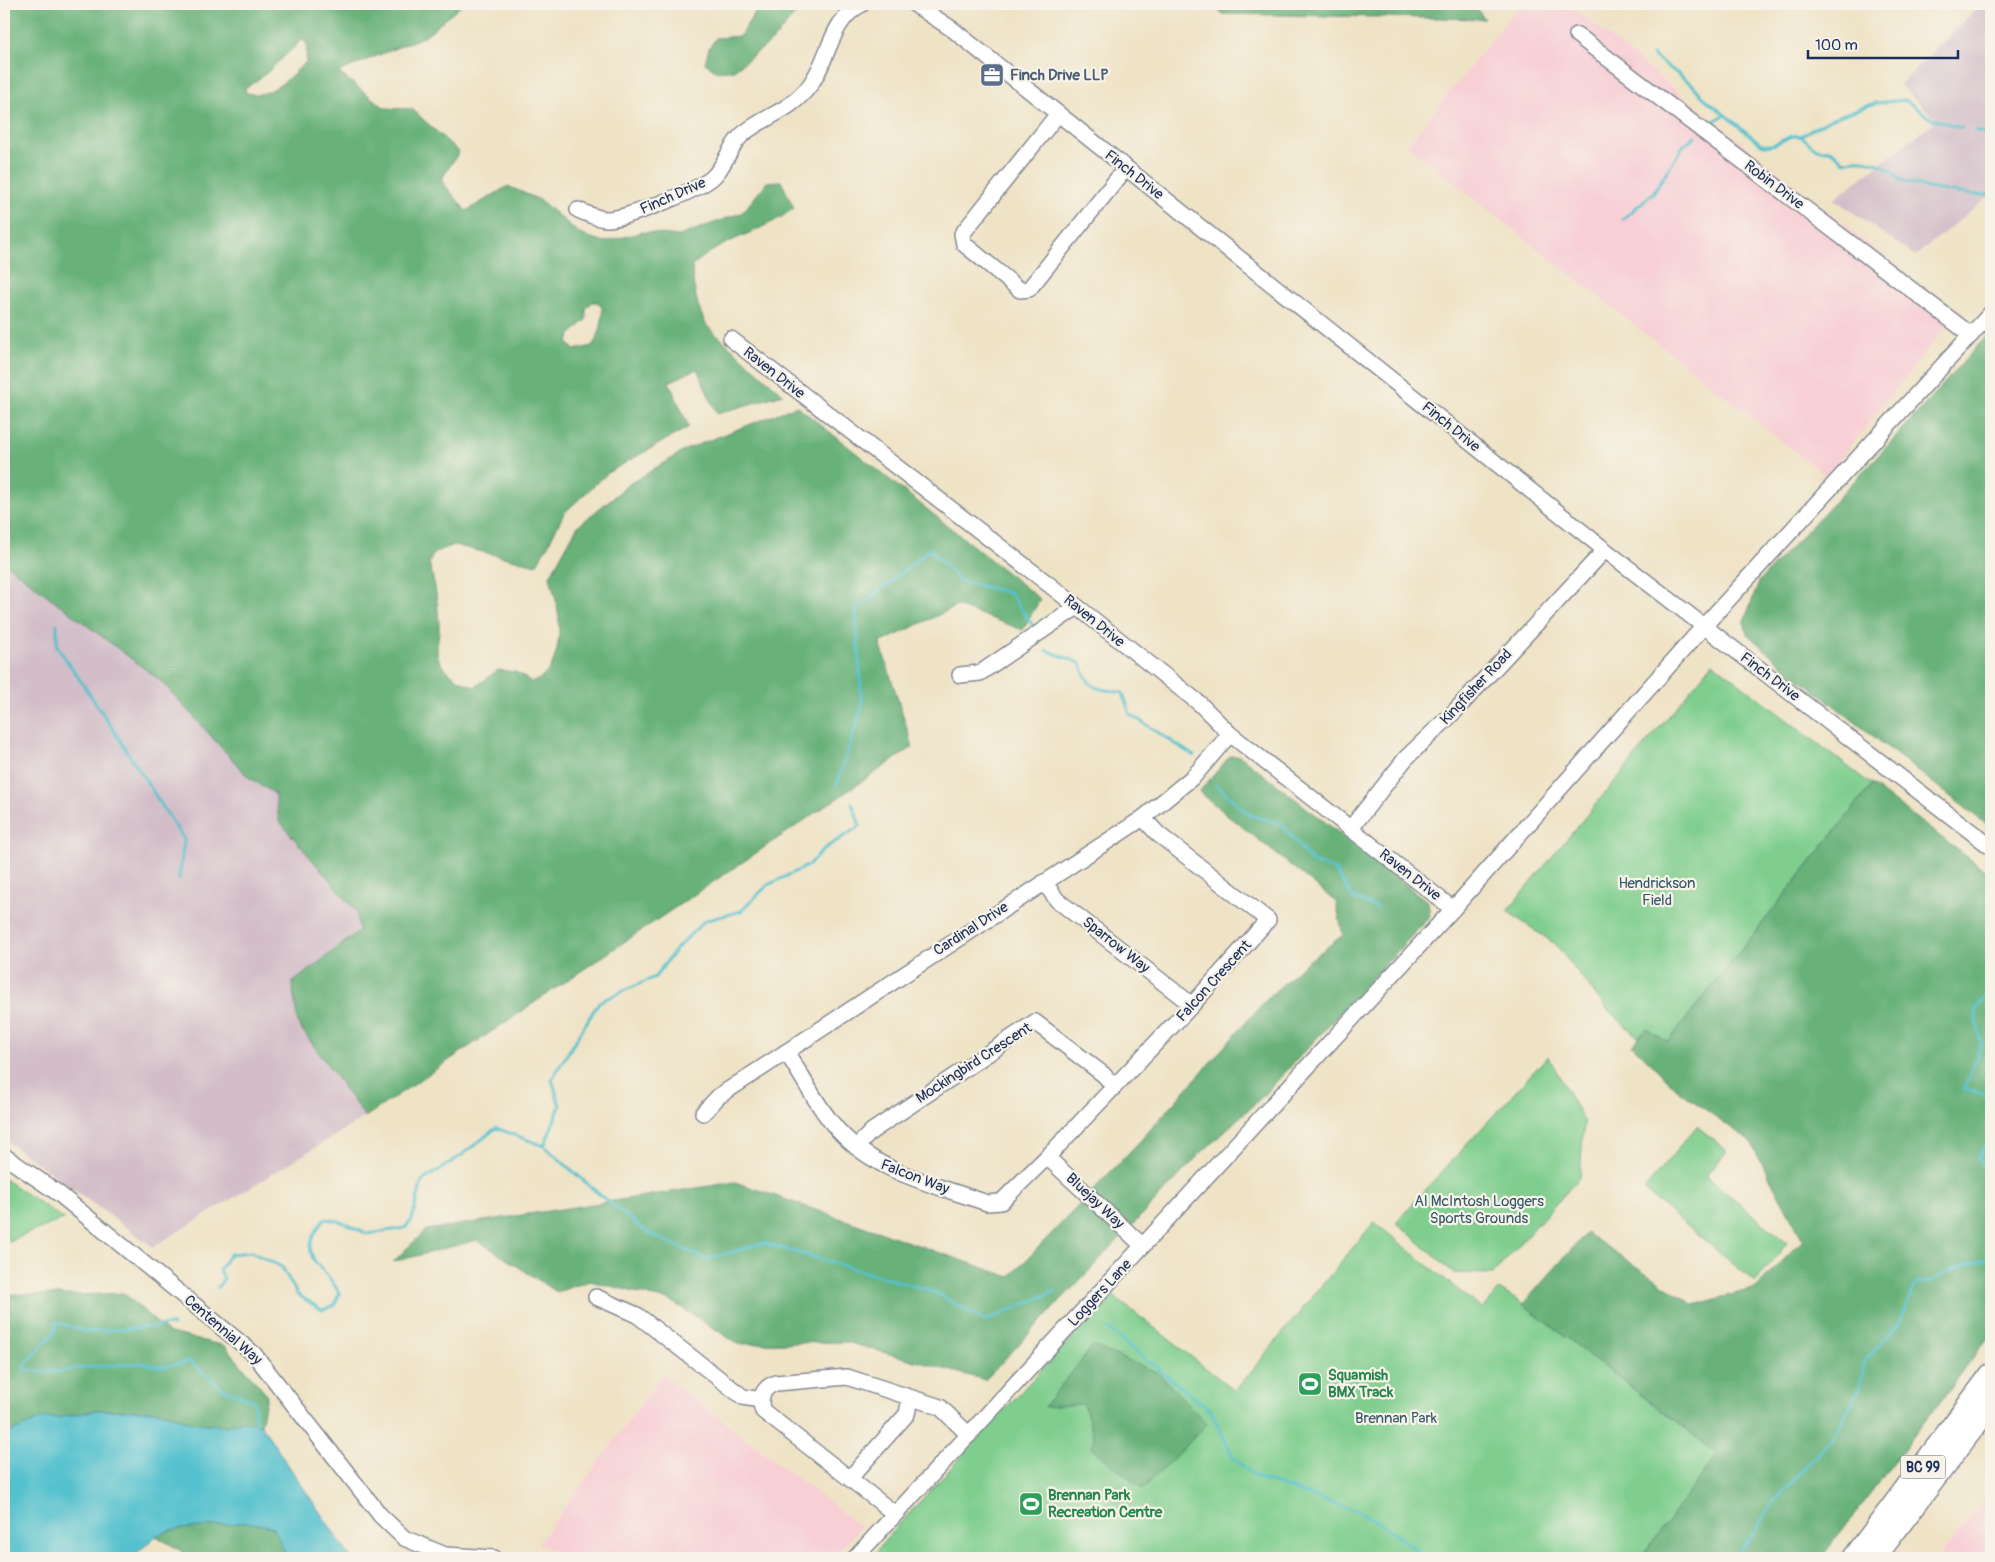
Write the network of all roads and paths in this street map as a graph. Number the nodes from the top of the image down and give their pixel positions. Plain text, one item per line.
1 (862, 4) edge
2 (914, 4) edge
3 (1577, 35) dead end
4 (1058, 114) junction
5 (1126, 168) junction
6 (578, 210) dead end
7 (1991, 312) edge
8 (1971, 335) junction
9 (731, 339) dead end
10 (1606, 550) junction
11 (1077, 607) junction
12 (1704, 626) junction
13 (960, 675) dead end
14 (1230, 734) junction
15 (1143, 818) junction
16 (1351, 828) junction
17 (1991, 847) edge
18 (1044, 882) junction
19 (1453, 909) junction
20 (1192, 1005) junction
21 (786, 1052) junction
22 (1114, 1086) junction
23 (703, 1113) dead end
24 (856, 1147) junction
25 (4, 1156) edge
26 (1047, 1157) junction
27 (1143, 1246) junction
28 (596, 1297) dead end
29 (1991, 1375) edge
30 (910, 1398) junction
31 (761, 1400) junction
32 (1991, 1404) edge
33 (968, 1435) junction
34 (850, 1478) junction
35 (895, 1514) junction
36 (494, 1558) edge
37 (854, 1558) edge
38 (1854, 1558) edge
39 (1874, 1558) edge

1 - 6 street, Finch Drive
2 - 4 street, Finch Drive
3 - 8 street, Robin Drive
4 - 5 street, Finch Drive
4 - 5 street
5 - 10 street, Finch Drive
7 - 8 street, Loggers Lane
8 - 12 street, Loggers Lane
9 - 11 street, Raven Drive
10 - 12 street, Finch Drive
10 - 16 street, Kingfisher Road
11 - 13 street
11 - 14 street, Raven Drive
12 - 17 street, Finch Drive
12 - 19 street, Loggers Lane
14 - 15 street, Cardinal Drive
14 - 16 street, Raven Drive
15 - 18 street, Cardinal Drive
15 - 20 street, Falcon Crescent
16 - 19 street, Raven Drive
18 - 20 street, Sparrow Way
18 - 21 street, Cardinal Drive
19 - 27 street, Loggers Lane
20 - 22 street, Falcon Crescent
21 - 23 street, Cardinal Drive
21 - 24 street, Falcon Way
22 - 24 street, Mockingbird Crescent
22 - 26 street, Falcon Crescent
24 - 26 street, Falcon Way
25 - 36 street, Centennial Way
26 - 27 street, Bluejay Way
27 - 33 street, Loggers Lane
28 - 31 street
29 - 38 highway, BC 99
30 - 31 street
30 - 33 street
30 - 34 street
31 - 34 street
32 - 39 highway
33 - 35 street, Loggers Lane
34 - 35 street
35 - 37 street, Loggers Lane

